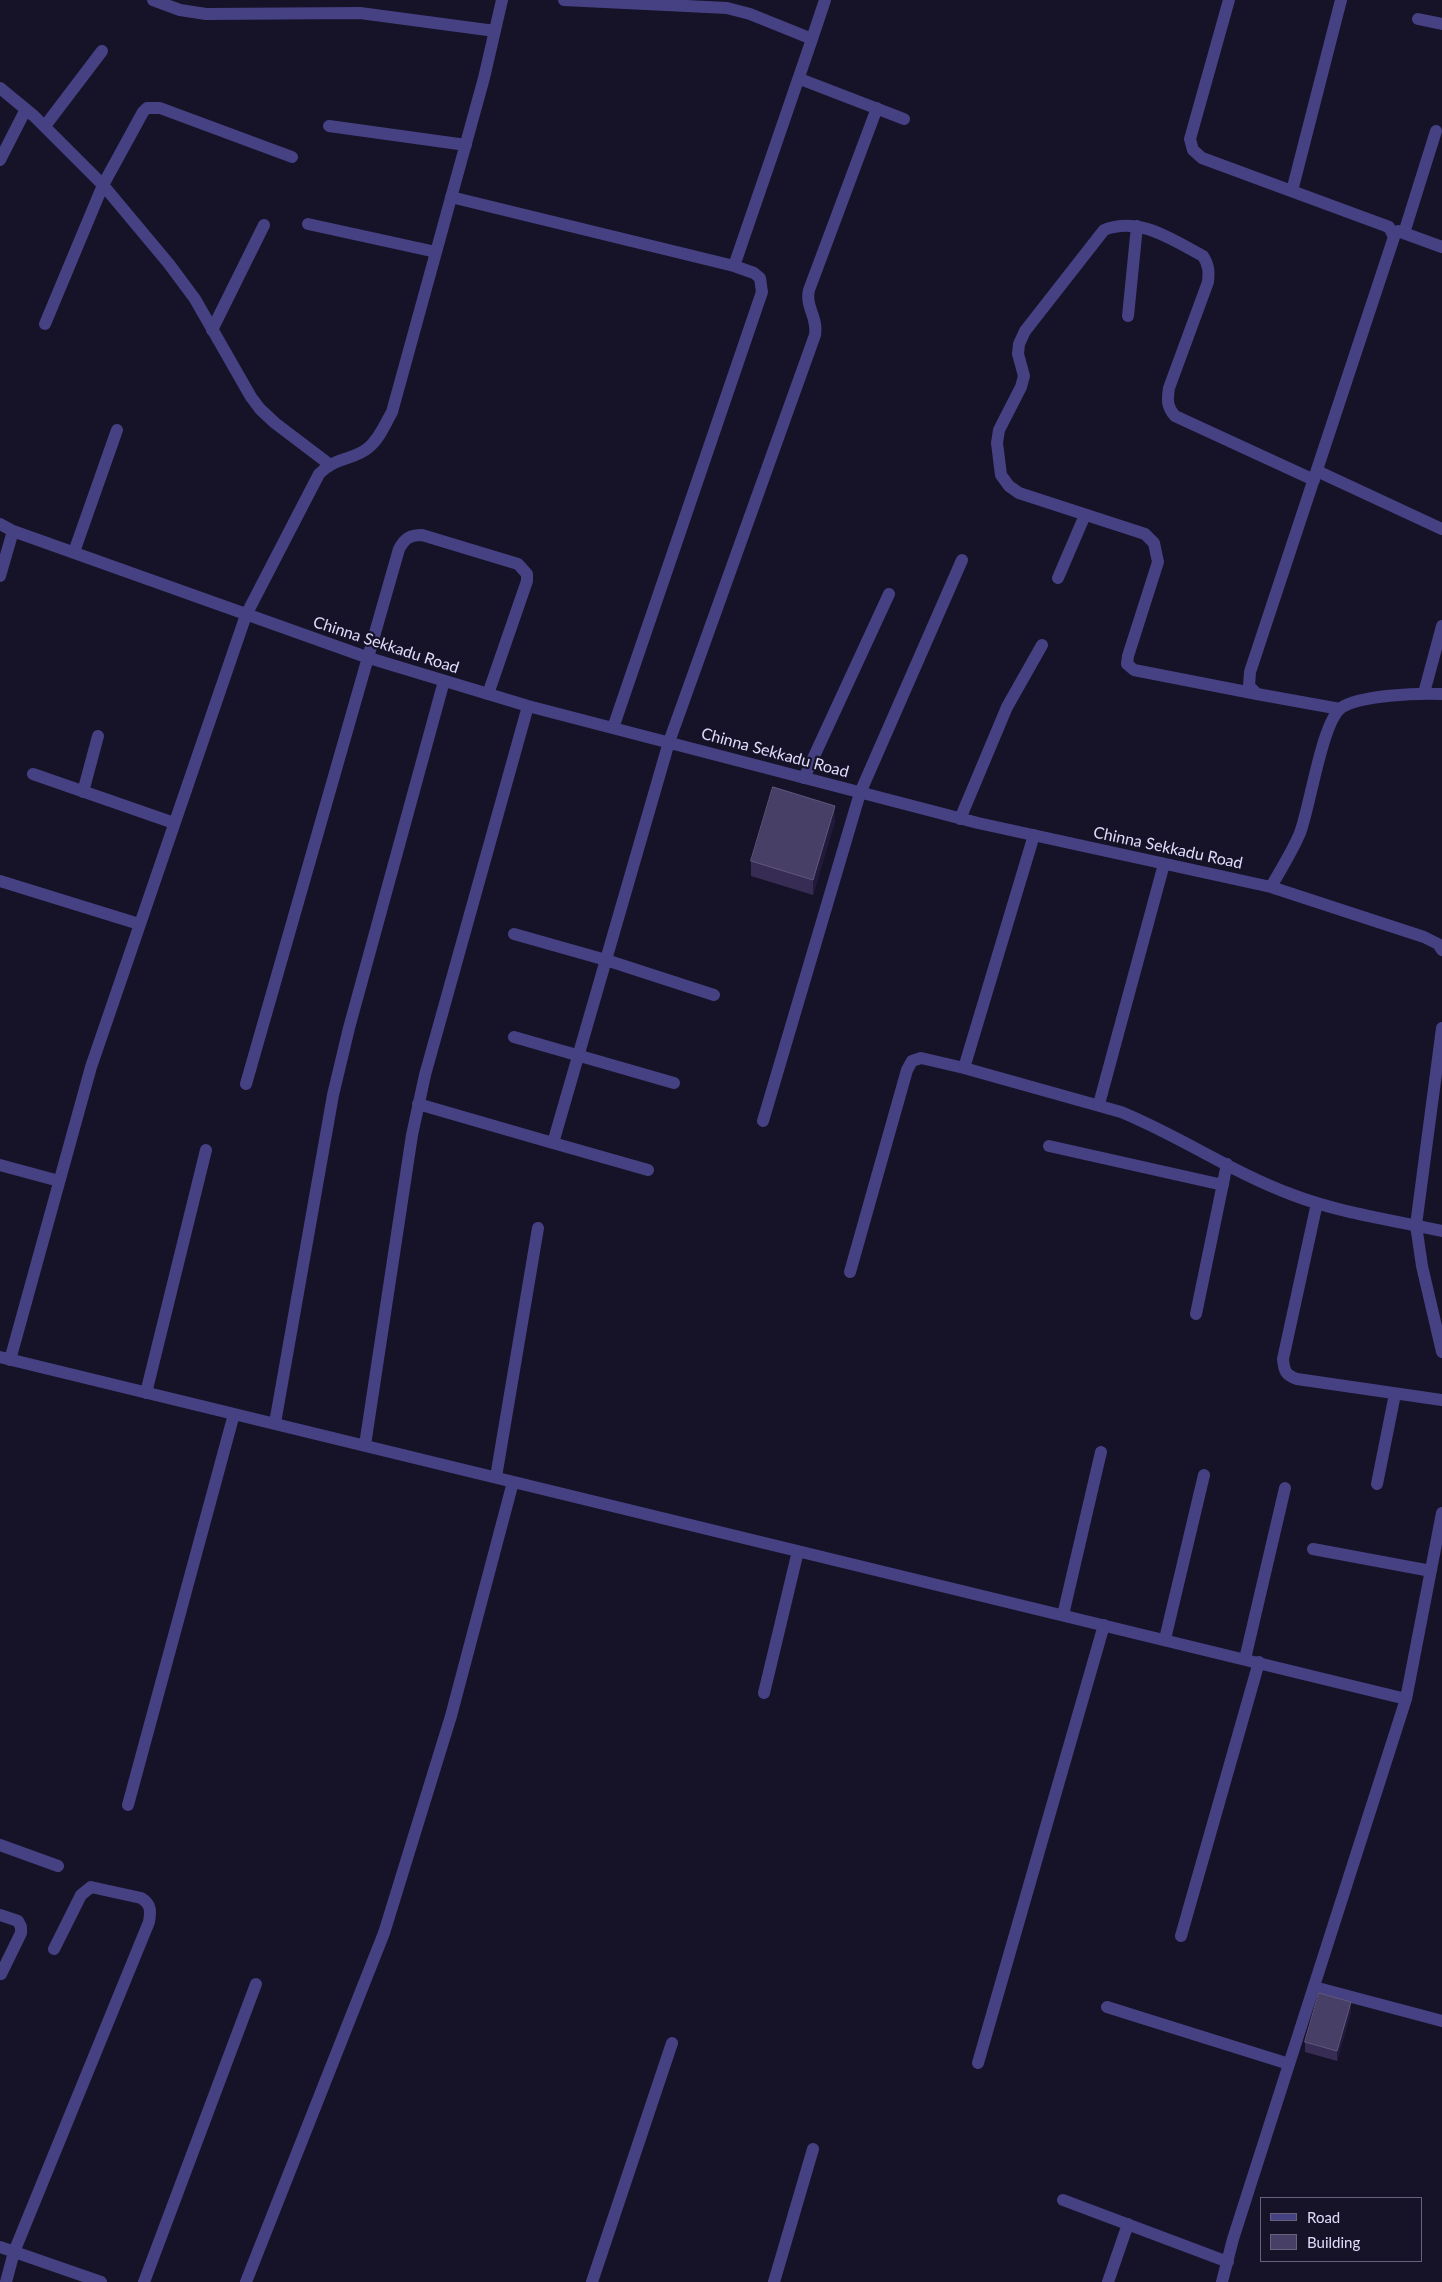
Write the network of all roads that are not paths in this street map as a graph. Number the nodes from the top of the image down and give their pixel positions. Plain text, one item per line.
1 (153, 0) edge
2 (502, 0) edge
3 (564, 0) edge
4 (825, 0) edge
5 (1229, 0) edge
6 (1341, 0) edge
7 (1418, 18) dead end
8 (1442, 24) edge
9 (495, 31) junction
10 (812, 39) junction
11 (102, 51) dead end
12 (800, 79) junction
13 (0, 88) edge
14 (877, 108) junction
15 (26, 109) junction
16 (904, 118) dead end
17 (45, 126) junction
18 (329, 126) dead end
19 (1436, 131) dead end
20 (466, 145) junction
21 (292, 157) dead end
22 (0, 160) edge
23 (103, 185) junction
24 (1292, 191) junction
25 (451, 197) junction
26 (308, 224) dead end
27 (264, 225) dead end
28 (1138, 226) junction
29 (1389, 227) junction
30 (1404, 233) junction
31 (1442, 247) edge
32 (436, 252) junction
33 (734, 266) junction
34 (1128, 316) dead end
35 (45, 324) dead end
36 (212, 330) junction
37 (117, 430) dead end
38 (329, 464) junction
39 (1316, 475) junction
40 (1085, 515) junction
41 (0, 524) edge
42 (1442, 529) edge
43 (13, 531) junction
44 (74, 552) junction
45 (962, 560) dead end
46 (0, 576) edge
47 (1058, 578) dead end
48 (889, 594) dead end
49 (246, 615) junction
50 (1442, 626) edge
51 (1042, 645) dead end
52 (368, 658) junction
53 (444, 681) junction
54 (1424, 693) junction
55 (488, 694) junction
56 (1257, 694) junction
57 (1442, 694) edge
58 (528, 706) junction
59 (1340, 709) junction
60 (613, 728) junction
61 (98, 736) dead end
62 (669, 742) junction
63 (33, 774) dead end
64 (804, 778) junction
65 (83, 792) junction
66 (860, 793) junction
67 (960, 819) junction
68 (174, 823) junction
69 (1034, 836) junction
70 (1164, 864) junction
71 (0, 881) edge
72 (1270, 887) junction
73 (139, 924) junction
74 (514, 934) dead end
75 (1441, 945) edge
76 (606, 960) junction
77 (714, 995) dead end
78 (1442, 1028) edge
79 (514, 1037) dead end
80 (578, 1056) junction
81 (964, 1068) junction
82 (674, 1083) dead end
83 (246, 1084) dead end
84 (418, 1104) junction
85 (1099, 1104) junction
86 (763, 1121) dead end
87 (553, 1143) junction
88 (1049, 1146) dead end
89 (206, 1150) dead end
90 (1227, 1164) junction
91 (0, 1165) edge
92 (648, 1170) dead end
93 (59, 1181) junction
94 (1223, 1185) junction
95 (1317, 1203) junction
96 (1416, 1225) junction
97 (538, 1228) dead end
98 (1442, 1231) edge
99 (850, 1272) dead end
100 (1196, 1314) dead end
101 (1442, 1352) edge
102 (5, 1358) edge
103 (146, 1393) junction
104 (1395, 1394) junction
105 (1442, 1400) edge
106 (234, 1414) junction
107 (275, 1424) junction
108 (365, 1445) junction
109 (1101, 1452) dead end
110 (1204, 1475) dead end
111 (496, 1477) junction
112 (513, 1482) junction
113 (1377, 1484) dead end
114 (1285, 1488) dead end
115 (1442, 1513) edge
116 (1313, 1549) dead end
117 (798, 1551) junction
118 (1431, 1571) junction
119 (1063, 1616) junction
120 (1104, 1625) junction
121 (1165, 1639) junction
122 (1245, 1659) junction
123 (1259, 1662) junction
124 (764, 1693) dead end
125 (1406, 1699) junction
126 (128, 1805) dead end
127 (0, 1845) edge
128 (58, 1866) dead end
129 (0, 1915) edge
130 (1181, 1936) dead end
131 (54, 1949) dead end
132 (0, 1974) edge
133 (256, 1984) dead end
134 (1314, 1987) junction
135 (1107, 2007) dead end
136 (1442, 2021) edge
137 (672, 2043) dead end
138 (978, 2063) dead end
139 (1289, 2064) junction
140 (813, 2149) dead end
141 (1063, 2200) dead end
142 (1128, 2224) junction
143 (0, 2247) edge
144 (14, 2252) junction
145 (1228, 2262) junction
146 (6, 2282) edge
147 (102, 2282) edge
148 (144, 2282) edge
149 (246, 2282) edge
150 (592, 2282) edge
151 (774, 2282) edge
152 (1108, 2282) edge
153 (1222, 2282) edge

1 - 9 street
2 - 9 street
3 - 10 street
4 - 10 street
5 - 24 street
6 - 24 street
7 - 8 street
9 - 20 street
10 - 12 street
11 - 17 street
12 - 14 street
12 - 33 street
13 - 15 street
14 - 16 street
14 - 62 street
15 - 17 street
15 - 22 street
17 - 23 street
18 - 20 street
19 - 30 street
20 - 25 street
21 - 23 street
23 - 35 street
23 - 36 street
24 - 29 street
25 - 32 street
25 - 33 street
26 - 32 street
27 - 36 street
28 - 34 street
28 - 39 street
28 - 40 street
29 - 30 street
29 - 39 street
30 - 31 street
32 - 38 street
33 - 60 street
36 - 38 street
37 - 44 street
38 - 49 street
39 - 42 street
39 - 56 street
40 - 47 street
40 - 56 street
41 - 43 street, Chinna Sekkadu Road
43 - 44 street, Chinna Sekkadu Road
43 - 46 street
44 - 49 street, Chinna Sekkadu Road
45 - 66 street
48 - 64 street
49 - 52 street, Chinna Sekkadu Road
49 - 68 street
50 - 54 street
51 - 67 street
52 - 53 street, Chinna Sekkadu Road
52 - 55 street
52 - 83 street
53 - 55 street, Chinna Sekkadu Road
53 - 107 street
54 - 57 street
54 - 59 street
55 - 58 street, Chinna Sekkadu Road
56 - 59 street
58 - 60 street, Chinna Sekkadu Road
58 - 84 street
59 - 72 street
60 - 62 street, Chinna Sekkadu Road
61 - 65 street
62 - 64 street, Chinna Sekkadu Road
62 - 76 street
63 - 65 street
64 - 66 street, Chinna Sekkadu Road
65 - 68 street
66 - 67 street, Chinna Sekkadu Road
66 - 86 street
67 - 69 street, Chinna Sekkadu Road
68 - 73 street
69 - 70 street, Chinna Sekkadu Road
69 - 81 street
70 - 72 street, Chinna Sekkadu Road
70 - 85 street
71 - 73 street
72 - 75 street, Chinna Sekkadu Road
73 - 93 street
74 - 76 street
76 - 77 street
76 - 80 street
78 - 96 street
79 - 80 street
80 - 82 street
80 - 87 street
81 - 85 street
81 - 99 street
84 - 87 street
84 - 108 street
85 - 90 street
87 - 92 street
88 - 94 street
89 - 103 street
90 - 94 street
90 - 95 street
91 - 93 street
93 - 102 street
94 - 100 street
95 - 96 street
95 - 104 street
96 - 98 street
96 - 101 street
97 - 111 street
102 - 103 street
103 - 106 street
104 - 105 street
104 - 113 street
106 - 107 street
106 - 126 street
107 - 108 street
108 - 111 street
109 - 119 street
110 - 121 street
111 - 112 street
112 - 117 street
112 - 149 street
114 - 122 street
115 - 118 street
116 - 118 street
117 - 119 street
117 - 124 street
118 - 125 street
119 - 120 street
120 - 121 street
120 - 138 street
121 - 122 street
122 - 123 street
123 - 125 street
123 - 130 street
125 - 134 street
127 - 128 street
129 - 132 street
131 - 144 street
133 - 148 street
134 - 136 street
134 - 139 street
135 - 139 street
137 - 150 street
139 - 145 street
140 - 151 street
141 - 142 street
142 - 145 street
142 - 152 street
143 - 144 street
144 - 146 street
144 - 147 street
145 - 153 street

